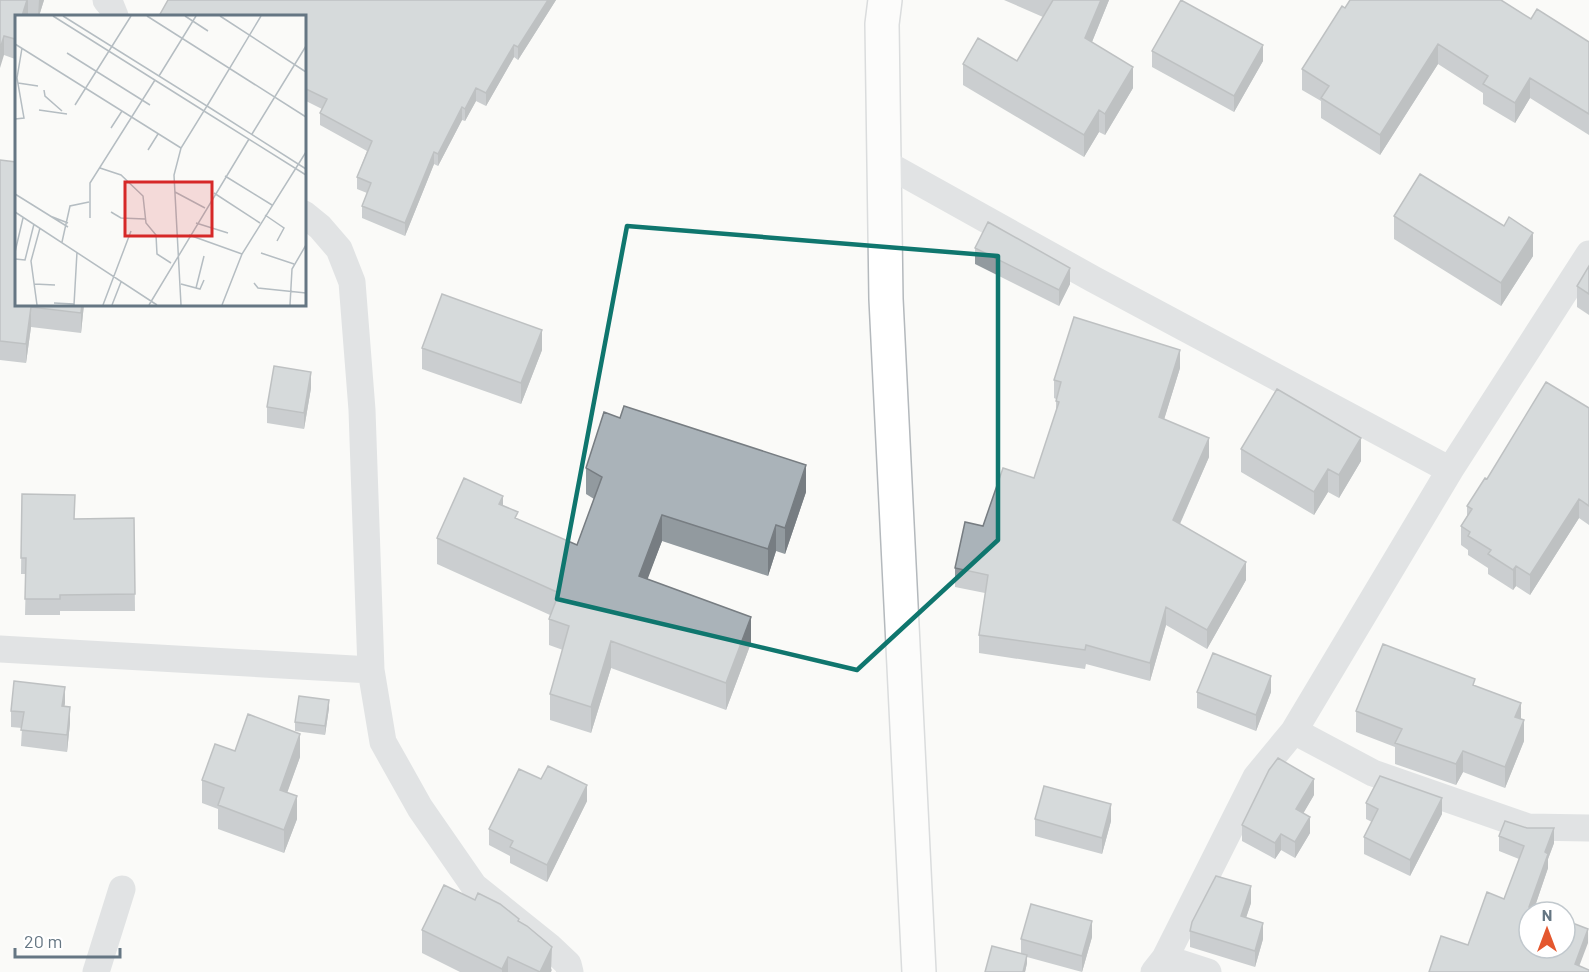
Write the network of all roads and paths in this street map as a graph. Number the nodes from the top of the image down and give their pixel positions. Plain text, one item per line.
1 (106, 0) edge
2 (885, 0) edge
3 (115, 15) edge
4 (884, 162) junction
5 (306, 216) edge
6 (1589, 254) edge
7 (1450, 470) junction
8 (0, 649) edge
9 (370, 670) junction
10 (1294, 731) junction
11 (1589, 828) edge
12 (122, 889) dead end
13 (1160, 965) edge
14 (96, 972) edge
15 (570, 972) edge
16 (919, 972) edge
17 (1208, 972) edge

1 - 3 street
2 - 4 highway
4 - 7 street
4 - 16 highway
5 - 9 street
6 - 7 street
7 - 10 street
8 - 9 street
9 - 15 street
10 - 11 street
10 - 13 street
12 - 14 street
13 - 17 street

